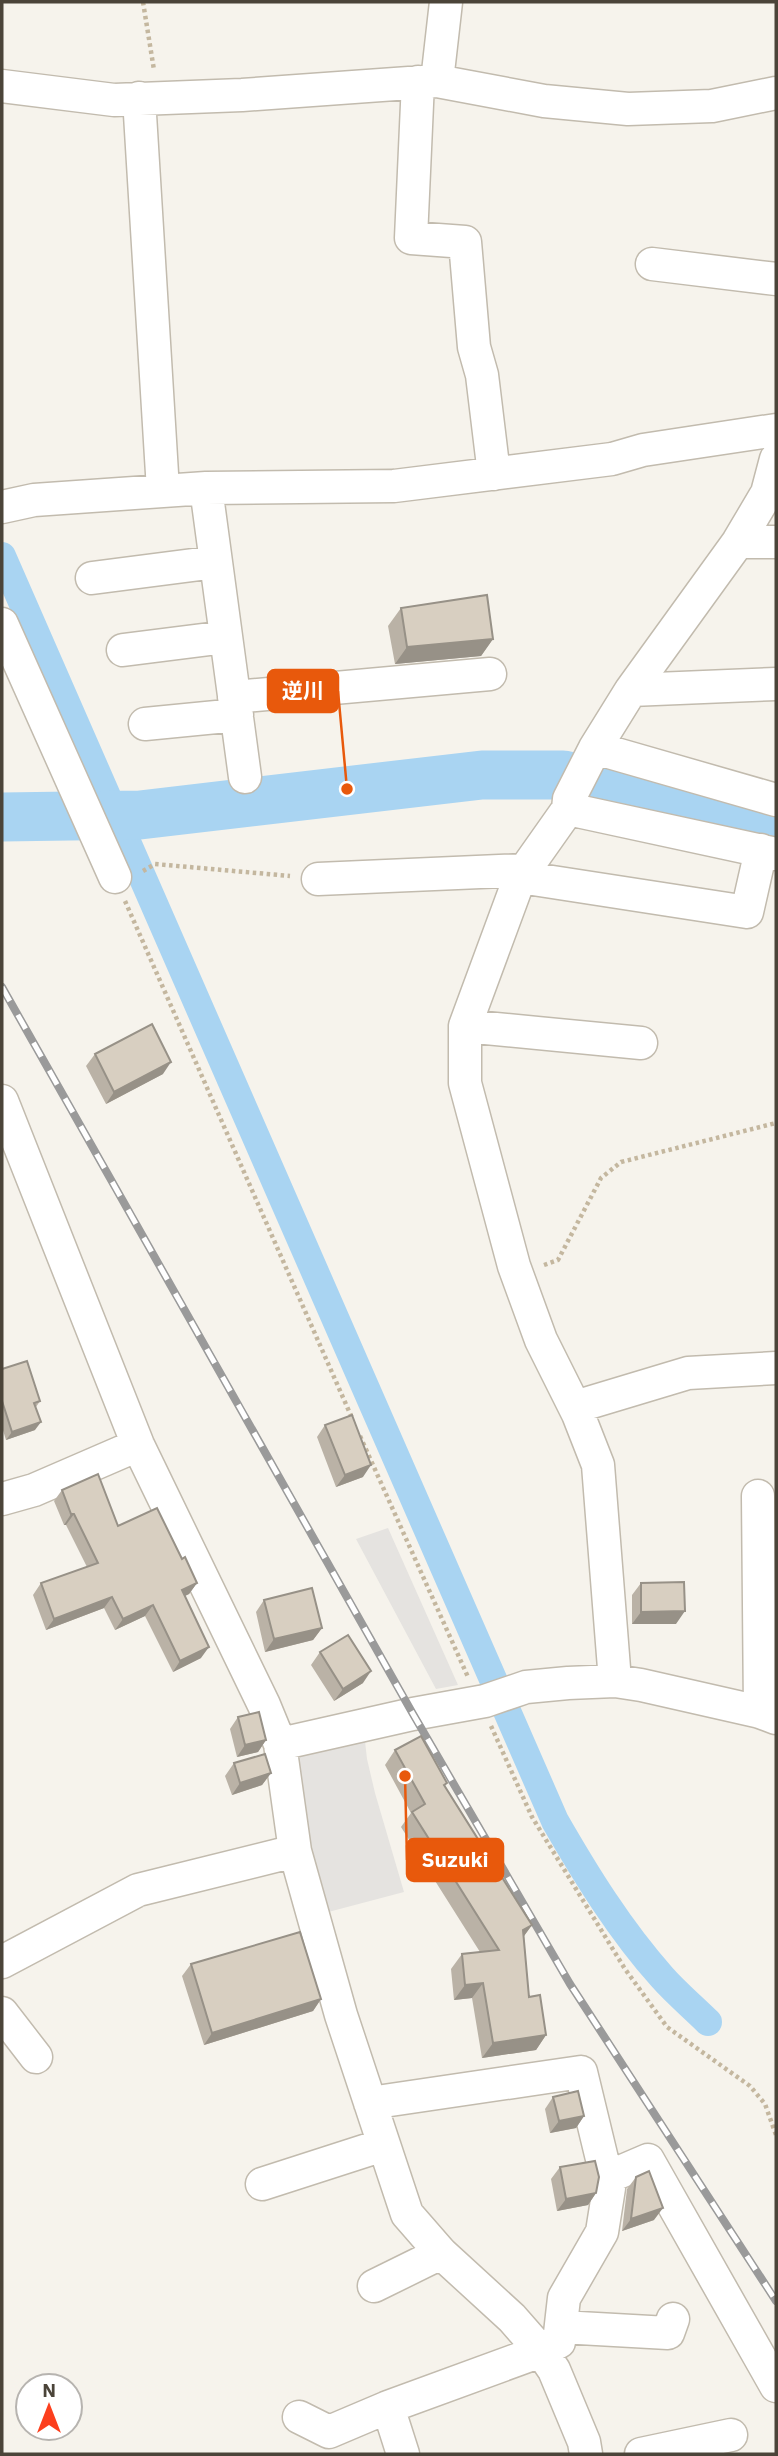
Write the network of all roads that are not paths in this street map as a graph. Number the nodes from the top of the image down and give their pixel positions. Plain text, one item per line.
1 (446, 2) edge
2 (427, 82) junction
3 (2, 86) edge
4 (776, 93) edge
5 (149, 98) junction
6 (652, 264) dead end
7 (776, 279) edge
8 (776, 430) edge
9 (776, 459) edge
10 (494, 474) junction
11 (206, 488) junction
12 (163, 490) junction
13 (2, 507) edge
14 (738, 542) junction
15 (776, 542) edge
16 (216, 562) junction
17 (92, 578) dead end
18 (2, 624) edge
19 (226, 636) junction
20 (123, 650) dead end
21 (490, 674) dead end
22 (776, 684) edge
23 (631, 690) junction
24 (235, 706) junction
25 (145, 724) dead end
26 (591, 757) junction
27 (245, 776) dead end
28 (776, 800) edge
29 (569, 804) junction
30 (769, 852) edge
31 (522, 873) junction
32 (115, 877) road end
33 (318, 879) road end
34 (465, 1026) junction
35 (641, 1043) dead end
36 (2, 1101) edge
37 (776, 1368) edge
38 (575, 1407) junction
39 (138, 1445) junction
40 (758, 1496) dead end
41 (2, 1499) edge
42 (615, 1681) junction
43 (768, 1700) edge
44 (280, 1744) junction
45 (295, 1851) junction
46 (2, 1962) edge
47 (2, 2013) edge
48 (36, 2057) dead end
49 (370, 2103) junction
50 (383, 2145) junction
51 (606, 2178) junction
52 (262, 2184) dead end
53 (441, 2253) junction
54 (374, 2286) dead end
55 (673, 2319) dead end
56 (551, 2339) junction
57 (776, 2386) edge
58 (388, 2407) junction
59 (299, 2417) dead end
60 (731, 2435) dead end
61 (403, 2454) edge
62 (586, 2454) edge
63 (641, 2454) edge

1 - 2 street
2 - 4 street
2 - 5 street
2 - 10 street
3 - 5 street
5 - 12 street
6 - 7 street
8 - 10 street
9 - 14 street
10 - 11 street
11 - 12 street
11 - 16 street
12 - 13 street
14 - 15 street
14 - 23 street
16 - 17 street
16 - 19 street
18 - 32 street
19 - 20 street
19 - 24 street
21 - 24 street
22 - 23 street
23 - 26 street
24 - 25 street
24 - 27 street
26 - 28 street
26 - 29 street
29 - 30 street
29 - 31 street
30 - 31 street
31 - 33 street
31 - 34 street
34 - 35 street
34 - 38 street
36 - 39 street
37 - 38 street
38 - 42 street
39 - 41 street
39 - 44 street
40 - 43 street
42 - 43 street
42 - 44 street
44 - 45 street
45 - 46 street
45 - 49 street
47 - 48 street
49 - 50 street
49 - 51 street
50 - 52 street
50 - 53 street
51 - 56 street
51 - 57 street
53 - 54 street
53 - 56 street
55 - 56 street
56 - 58 street
56 - 62 street
58 - 59 street
58 - 61 street
60 - 63 street

